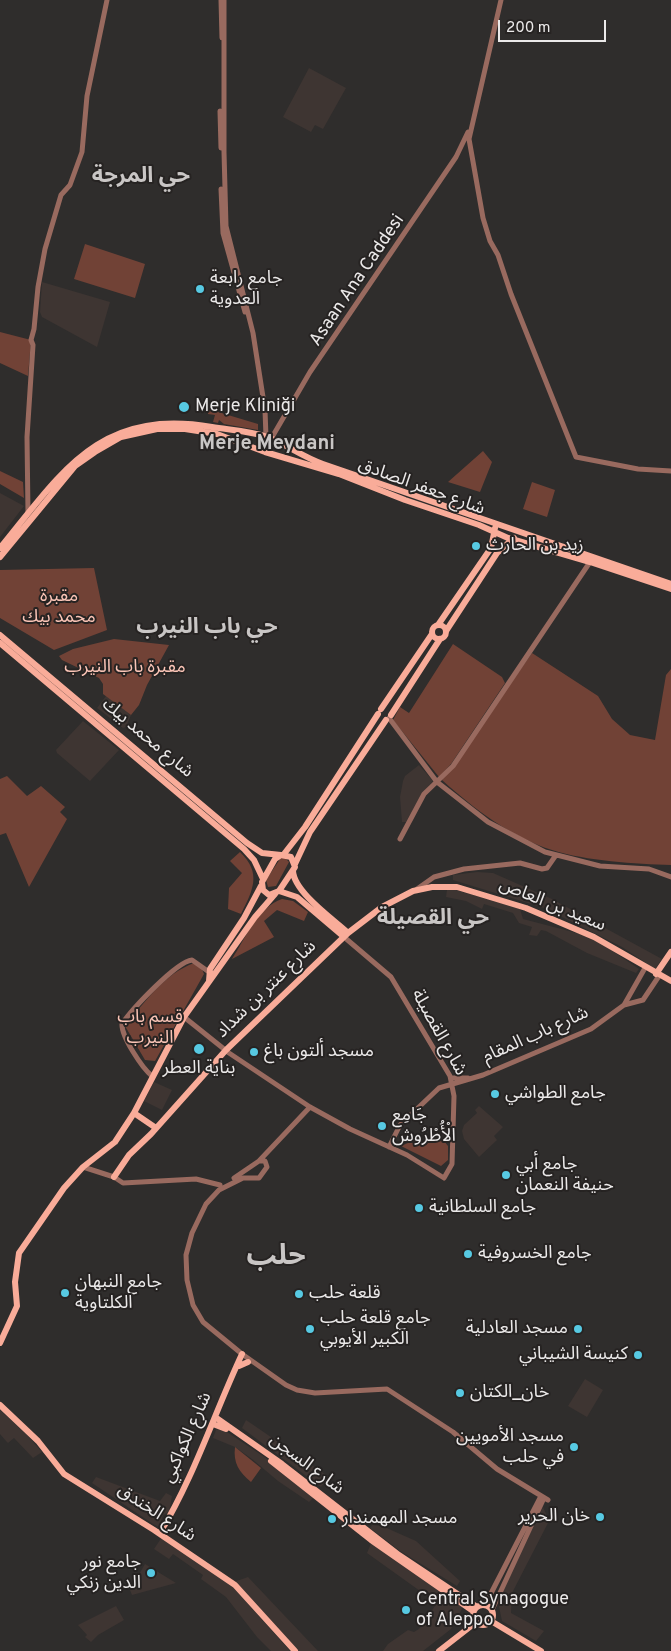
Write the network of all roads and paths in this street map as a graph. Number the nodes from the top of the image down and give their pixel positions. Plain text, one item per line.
1 (107, 0) edge
2 (220, 0) edge
3 (224, 0) edge
4 (500, 0) edge
5 (469, 139) junction
6 (253, 433) junction
7 (268, 438) junction
8 (249, 446) junction
9 (288, 447) junction
10 (282, 457) junction
11 (671, 471) edge
12 (28, 514) junction
13 (498, 523) junction
14 (517, 530) junction
15 (494, 531) junction
16 (513, 539) junction
17 (0, 548) edge
18 (0, 557) edge
19 (590, 562) junction
20 (671, 584) edge
21 (671, 589) edge
22 (438, 626) junction
23 (446, 631) junction
24 (432, 634) junction
25 (0, 635) edge
26 (440, 639) junction
27 (0, 643) edge
28 (380, 711) junction
29 (388, 718) junction
30 (437, 782) junction
31 (328, 791) junction
32 (335, 796) junction
33 (322, 799) junction
34 (329, 804) junction
35 (400, 839) dead end
36 (282, 855) junction
37 (556, 855) junction
38 (294, 868) junction
39 (671, 877) edge
40 (262, 882) junction
41 (413, 891) junction
42 (277, 893) junction
43 (346, 935) junction
44 (671, 952) edge
45 (645, 968) junction
46 (209, 972) junction
47 (657, 975) junction
48 (671, 981) edge
49 (209, 982) junction
50 (624, 1005) junction
51 (184, 1017) junction
52 (226, 1050) junction
53 (152, 1076) junction
54 (451, 1081) junction
55 (310, 1107) junction
56 (134, 1113) junction
57 (156, 1128) junction
58 (389, 1147) junction
59 (259, 1161) junction
60 (83, 1167) junction
61 (242, 1176) junction
62 (114, 1178) junction
63 (220, 1185) junction
64 (0, 1343) edge
65 (235, 1352) junction
66 (244, 1357) junction
67 (238, 1366) junction
68 (0, 1405) edge
69 (216, 1421) junction
70 (544, 1498) junction
71 (160, 1534) junction
72 (485, 1605) junction
73 (475, 1609) junction
74 (492, 1610) junction
75 (491, 1621) junction
76 (475, 1623) junction
77 (295, 1651) edge
78 (439, 1651) edge
79 (541, 1651) edge

1 - 12 street
2 - 7 street
3 - 7 street
4 - 5 street
4 - 7 street, Asaan Ana Caddesi
5 - 7 street, Asaan Ana Caddesi
5 - 11 street
6 - 7 main road, شارع جعفر الصادق
6 - 8 main road
6 - 12 main road, شارع جعفر الصادق
7 - 9 main road, شارع جعفر الصادق
8 - 10 main road, شارع جعفر الصادق
8 - 18 main road, شارع جعفر الصادق
9 - 10 main road
9 - 13 main road, شارع جعفر الصادق
10 - 15 main road, شارع جعفر الصادق
12 - 17 main road, شارع جعفر الصادق
13 - 14 main road, شارع جعفر الصادق
13 - 15 main road
14 - 16 main road
14 - 20 main road, شارع جعفر الصادق
15 - 16 main road, شارع جعفر الصادق
15 - 22 main road
16 - 19 main road, شارع جعفر الصادق
16 - 23 main road
19 - 21 main road, شارع جعفر الصادق
19 - 30 street
22 - 23 main road
22 - 24 main road
23 - 26 main road
24 - 26 main road
24 - 28 main road
25 - 36 main road, شارع محمد بيك
26 - 29 main road
27 - 40 main road, شارع محمد بيك
28 - 29 main road
28 - 29 main road
28 - 31 main road
29 - 30 street
29 - 32 main road
30 - 35 street
30 - 37 street
31 - 32 main road
31 - 33 main road
32 - 34 main road
33 - 34 main road
33 - 36 main road
34 - 38 main road
36 - 38 main road
36 - 40 main road
37 - 39 street
37 - 41 street
38 - 42 main road
38 - 43 main road
40 - 42 main road
40 - 46 main road
41 - 43 main road, شارع عنتر بن شداد
41 - 45 main road, سعيد بن العاص
42 - 43 main road
42 - 49 main road
43 - 52 main road, شارع عنتر بن شداد
43 - 54 street, شارع القصيلة
44 - 47 main road
45 - 47 main road, سعيد بن العاص
45 - 50 street, شارع باب المقام
46 - 49 main road
46 - 53 street
47 - 48 main road, سعيد بن العاص
47 - 50 street
49 - 51 main road
50 - 54 street, شارع باب المقام
51 - 52 street
51 - 53 main road
52 - 55 street
52 - 57 main road, شارع عنتر بن شداد
53 - 56 main road
54 - 58 street
54 - 58 street, شارع القصيلة
55 - 58 street
55 - 59 street
56 - 57 main road
56 - 60 main road
57 - 62 main road, شارع عنتر بن شداد
59 - 61 street
59 - 61 street
60 - 62 street
60 - 64 main road
61 - 63 street
61 - 66 street
62 - 63 street
63 - 65 street
65 - 66 street
65 - 67 main road
66 - 67 main road, شارع الكواكبي
66 - 70 street
67 - 69 main road, شارع الكواكبي
68 - 71 main road, شارع الخندق
69 - 71 main road, شارع الكواكبي
69 - 73 main road, شارع السجن
70 - 72 street
70 - 74 street
71 - 77 main road, شارع الخندق
72 - 73 main road
72 - 74 main road
73 - 76 main road
74 - 75 main road
75 - 76 main road
75 - 79 main road
76 - 78 main road

